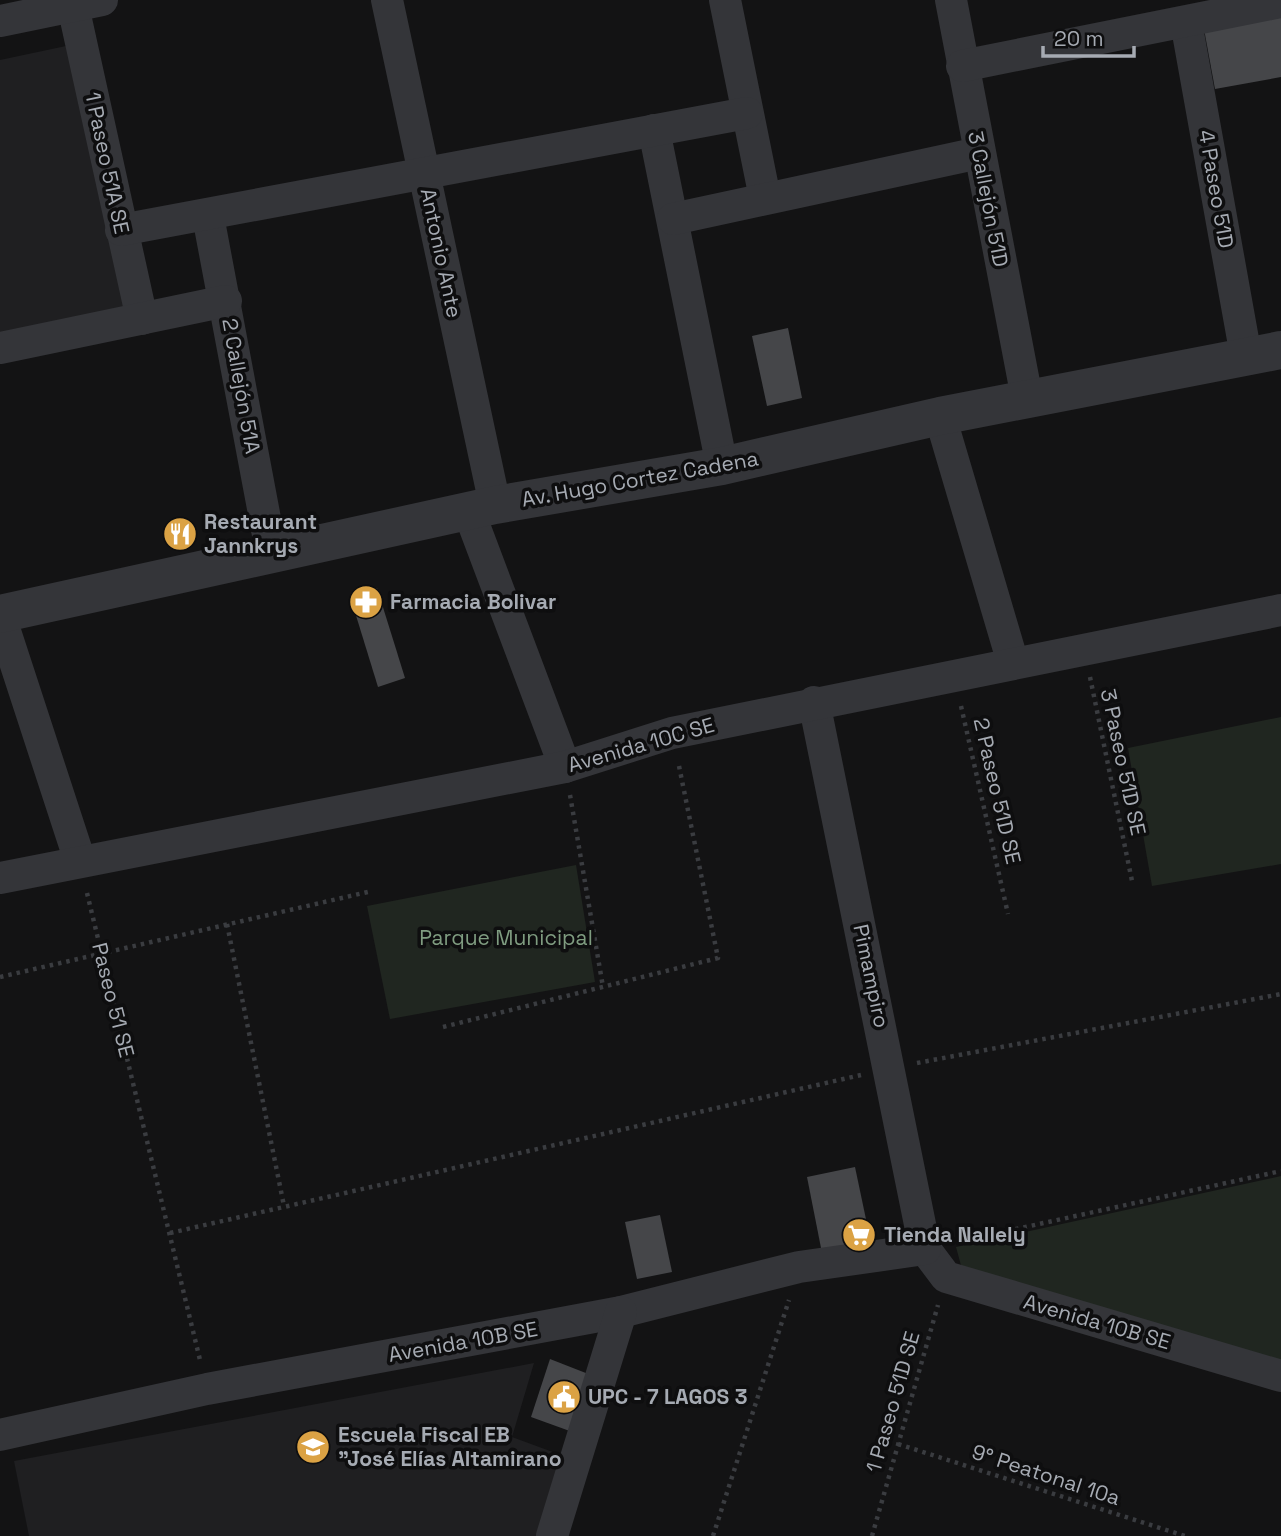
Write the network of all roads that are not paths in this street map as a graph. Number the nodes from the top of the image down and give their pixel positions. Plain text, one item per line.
1 (387, 0) edge
2 (724, 0) edge
3 (951, 0) edge
4 (1281, 2) edge
5 (88, 3) edge
6 (0, 21) edge
7 (1186, 22) junction
8 (962, 66) junction
9 (747, 113) junction
10 (654, 130) junction
11 (979, 153) junction
12 (424, 173) junction
13 (765, 198) junction
14 (208, 216) junction
15 (673, 219) junction
16 (121, 230) junction
17 (226, 301) junction
18 (142, 319) junction
19 (0, 348) edge
20 (1264, 353) edge
21 (1027, 398) junction
22 (940, 416) junction
23 (722, 466) junction
24 (482, 509) junction
25 (272, 556) junction
26 (1281, 610) edge
27 (0, 615) edge
28 (1013, 663) junction
29 (814, 702) junction
30 (565, 767) junction
31 (80, 861) junction
32 (0, 878) edge
33 (925, 1249) junction
34 (621, 1312) junction
35 (1281, 1377) edge
36 (0, 1435) edge
37 (552, 1536) edge

1 - 12 street, Antonio Ante
2 - 9 street
3 - 8 street, 3 Callejón 51D
4 - 7 street
5 - 6 street
5 - 16 street, 1 Paseo 51A SE
7 - 8 street
7 - 20 street, 4 Paseo 51D
8 - 11 street, 3 Callejón 51D
9 - 10 street
9 - 13 street
10 - 12 street
10 - 15 street
11 - 13 street
11 - 21 street, 3 Callejón 51D
12 - 14 street
12 - 24 street, Antonio Ante
13 - 15 street
14 - 16 street
14 - 17 street, 2 Callejón 51A
15 - 23 street
16 - 18 street, 1 Paseo 51A SE
17 - 18 street
17 - 25 street, 2 Callejón 51A
18 - 19 street
20 - 21 street, Av. Hugo Cortez Cadena
21 - 22 street, Av. Hugo Cortez Cadena
22 - 23 street, Av. Hugo Cortez Cadena
22 - 28 street
23 - 24 street, Av. Hugo Cortez Cadena
24 - 25 street, Av. Hugo Cortez Cadena
24 - 30 street, Antonio Ante
25 - 27 street, Av. Hugo Cortez Cadena
26 - 28 street, Avenida 10C SE
27 - 31 street
28 - 29 street, Avenida 10C SE
29 - 30 street, Avenida 10C SE
29 - 33 street, Pimampiro
30 - 31 street, Avenida 10C SE
31 - 32 street, Avenida 10C SE
33 - 34 street, Avenida 10B SE
33 - 35 street, Avenida 10B SE
34 - 36 street, Avenida 10B SE
34 - 37 street

